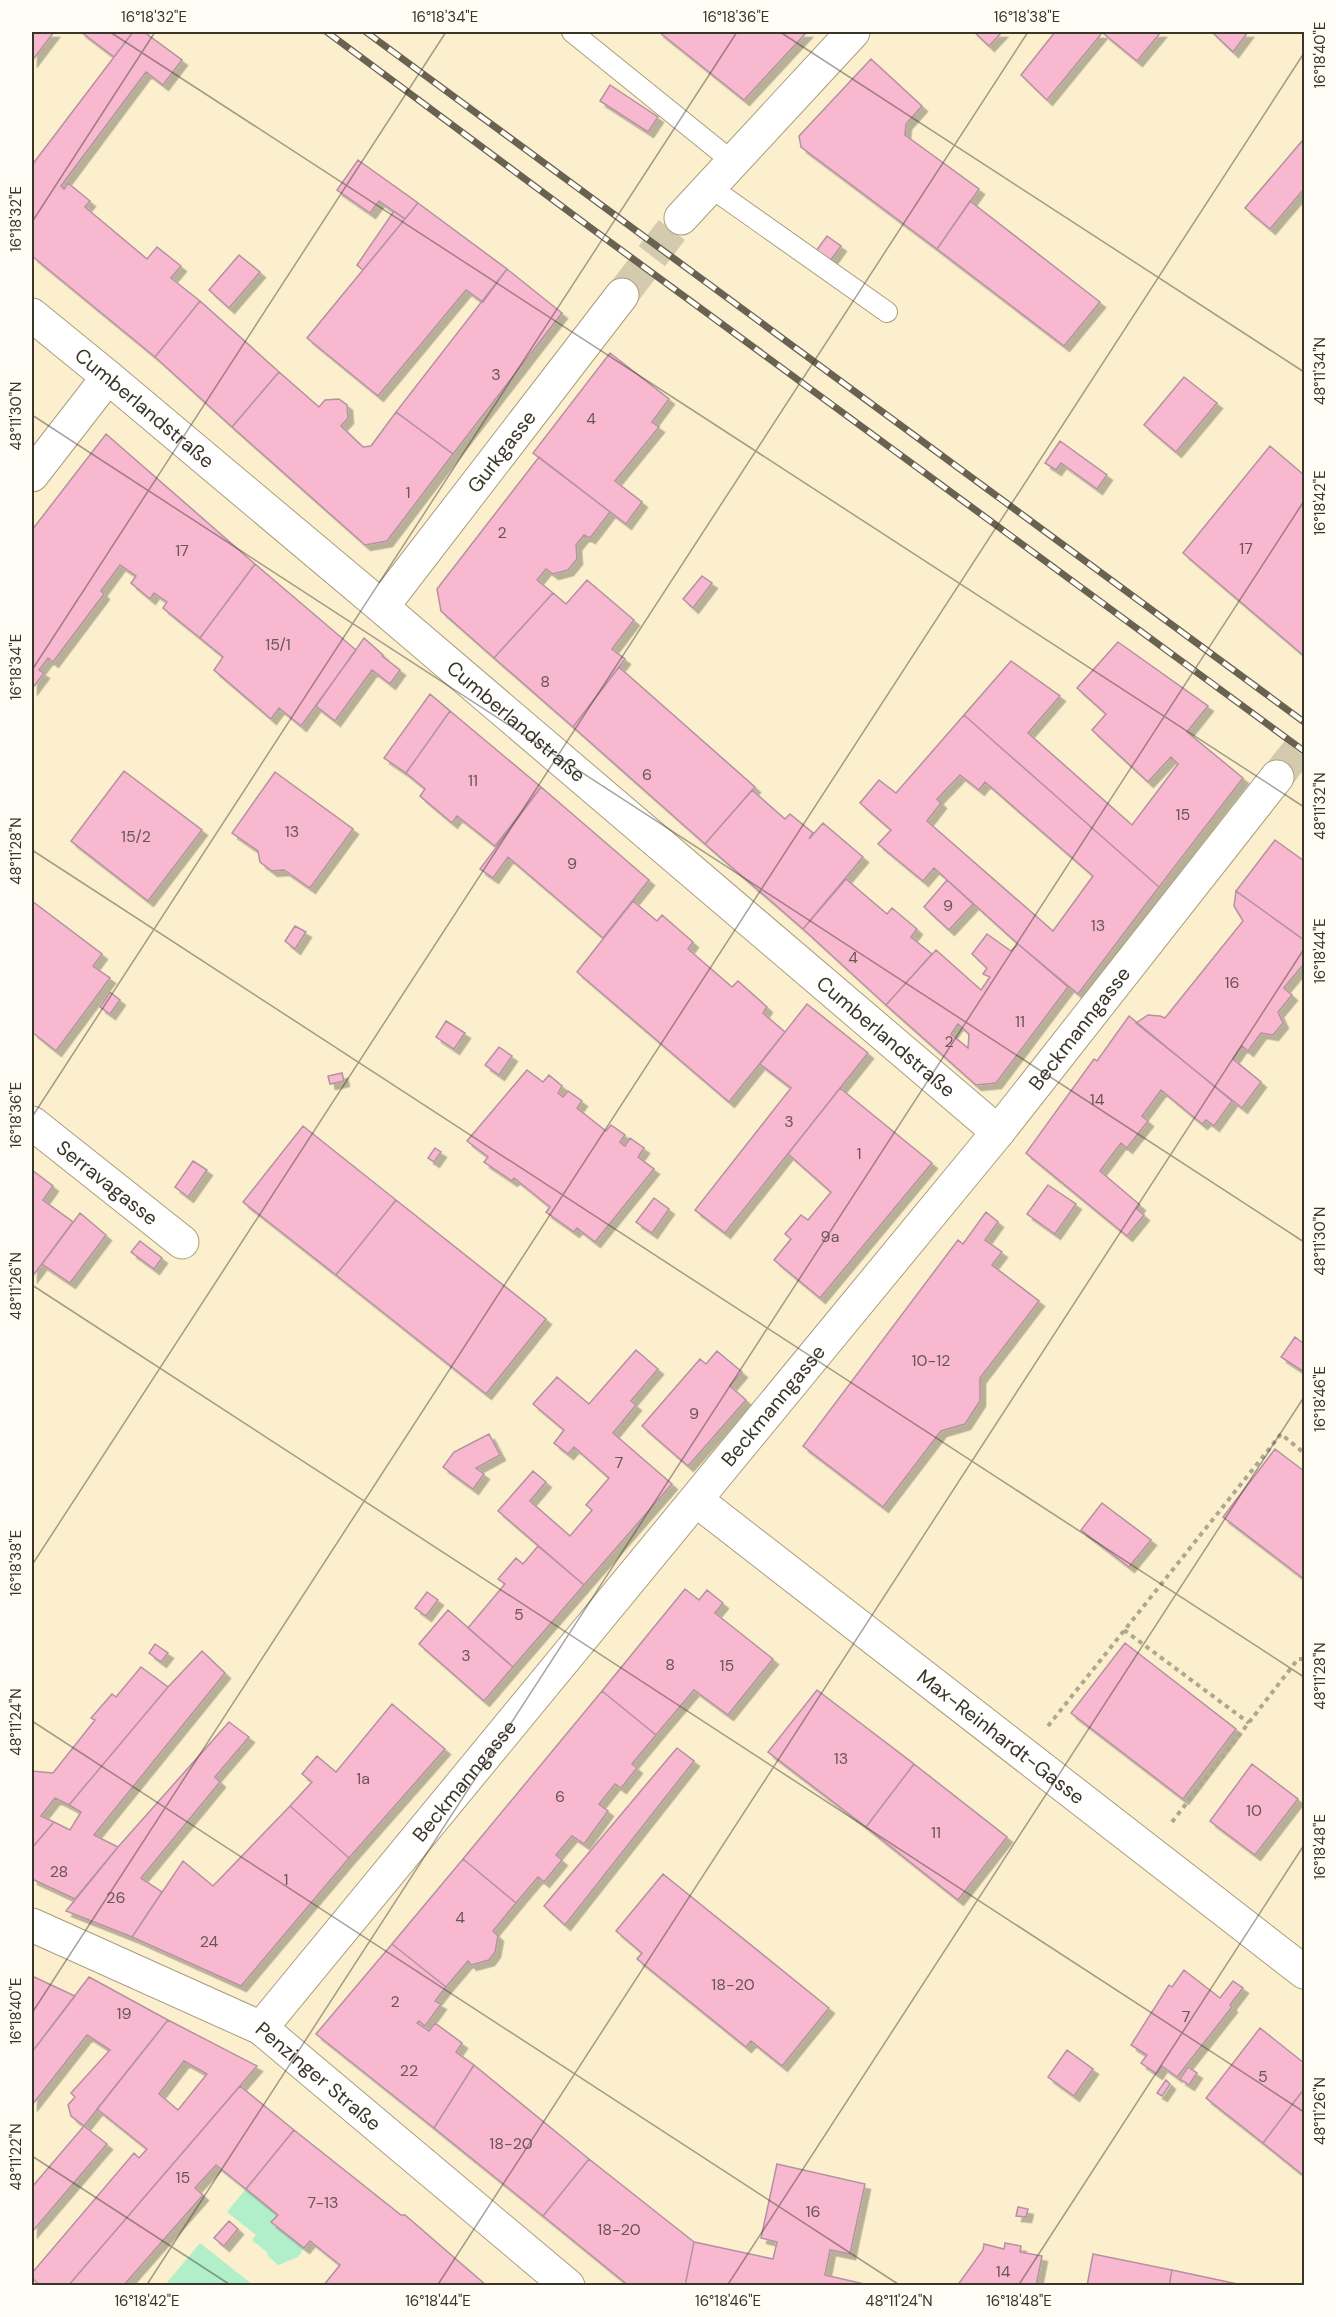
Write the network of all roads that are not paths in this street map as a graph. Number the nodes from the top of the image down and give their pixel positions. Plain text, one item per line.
1 (572, 32) edge
2 (853, 32) edge
3 (733, 162) junction
4 (710, 186) junction
5 (681, 218) tunnel mouth
6 (622, 295) tunnel mouth
7 (887, 312) dead end
8 (32, 315) edge
9 (108, 377) junction
10 (32, 476) edge
11 (382, 607) junction
12 (1277, 777) tunnel mouth
13 (32, 1123) edge
14 (998, 1132) junction
15 (182, 1242) dead end
16 (696, 1500) junction
17 (32, 1925) edge
18 (1305, 1972) edge
19 (261, 2028) junction
20 (568, 2286) edge

1 - 3 lane
2 - 3 street
3 - 4 street
4 - 5 street
4 - 7 lane
6 - 11 street, Gurkgasse
8 - 9 street, Cumberlandstraße
9 - 10 street
9 - 11 street, Cumberlandstraße
11 - 14 street, Cumberlandstraße
12 - 14 street, Beckmanngasse
13 - 15 street, Serravagasse
14 - 16 street, Beckmanngasse
16 - 18 street, Max-Reinhardt-Gasse
16 - 19 street, Beckmanngasse
17 - 19 street, Penzinger Straße
19 - 20 street, Penzinger Straße

